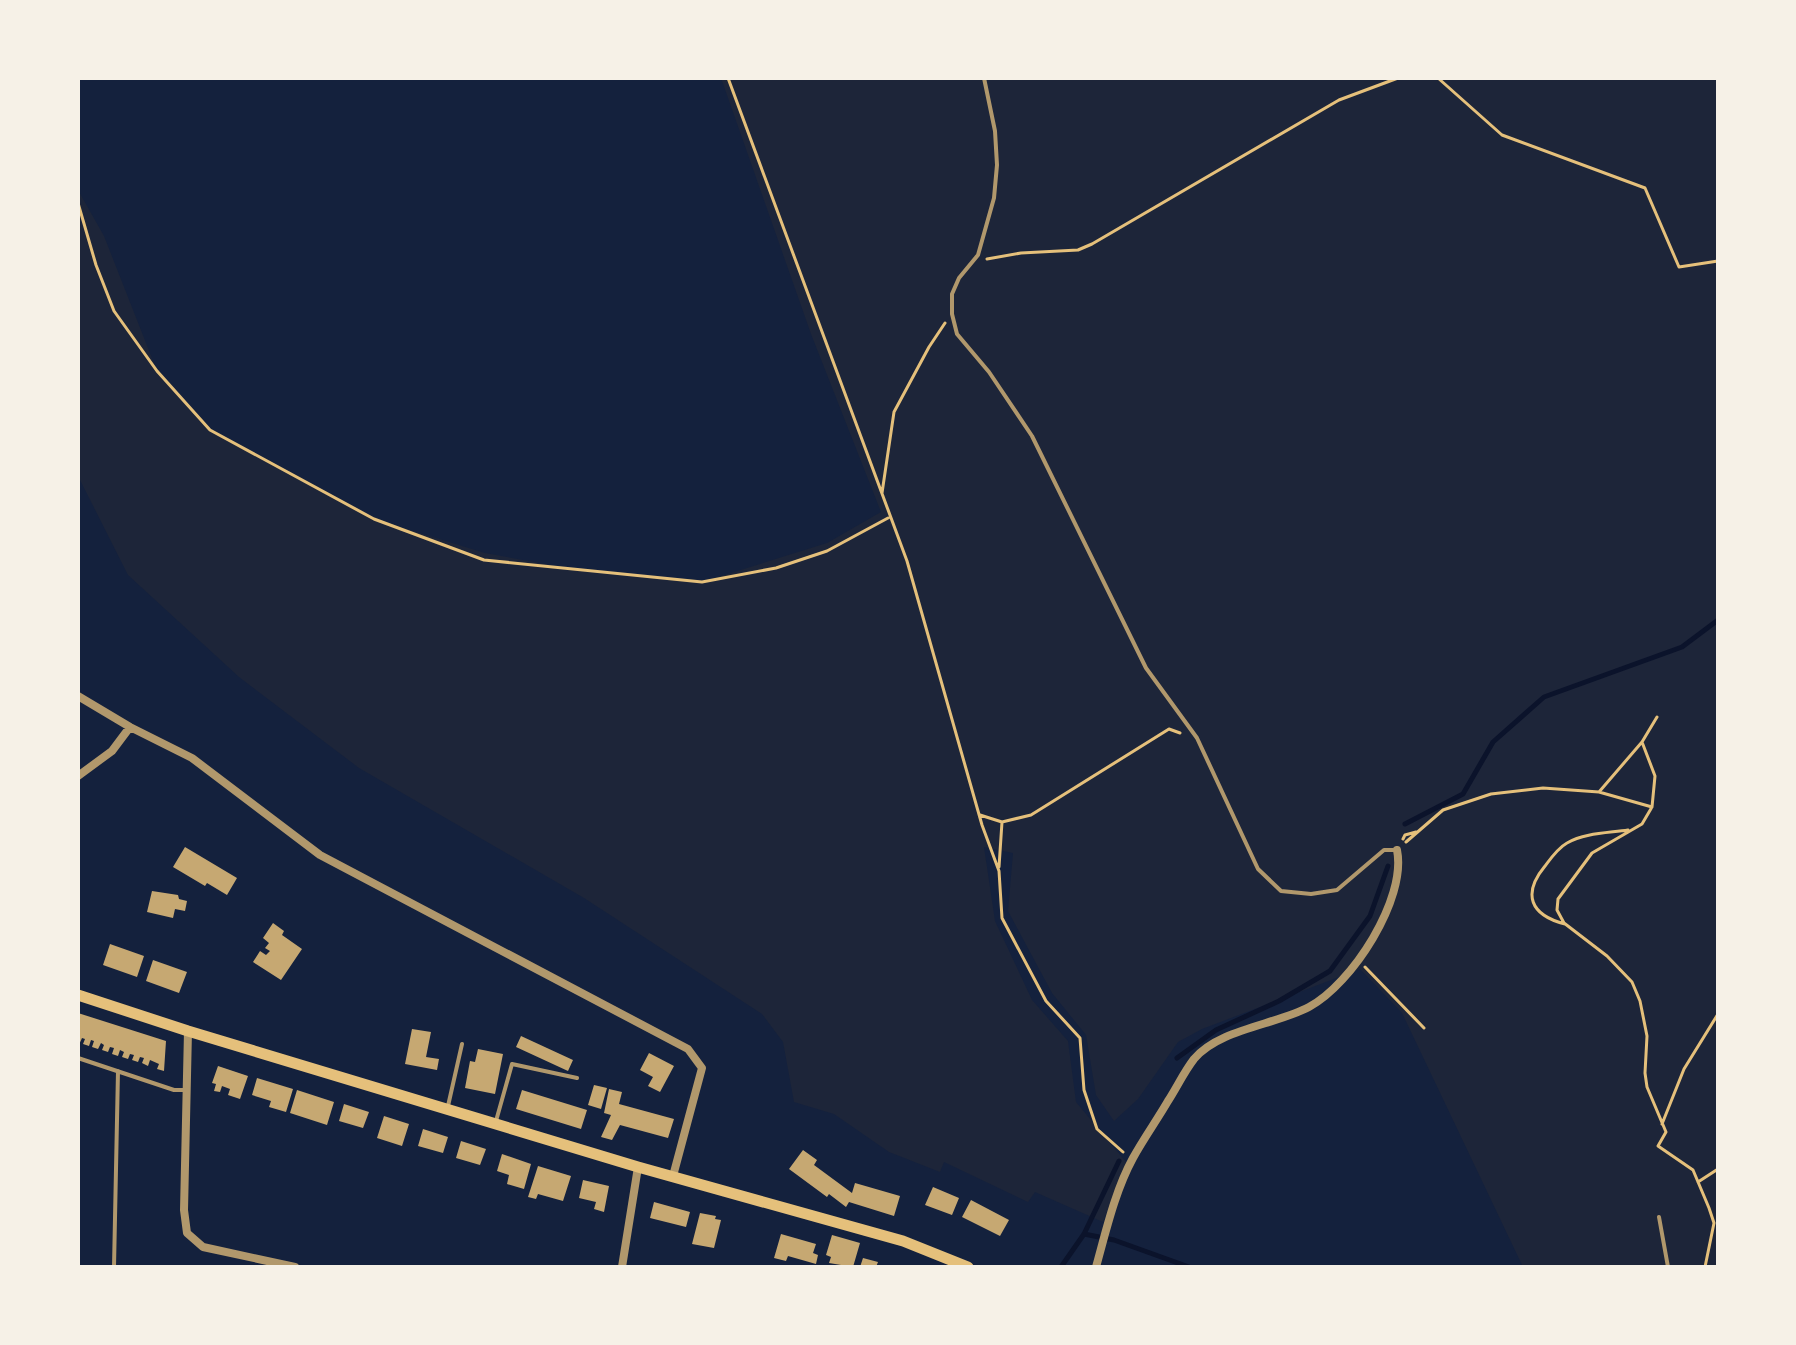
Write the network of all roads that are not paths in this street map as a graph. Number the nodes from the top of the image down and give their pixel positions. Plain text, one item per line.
1 (984, 78) edge
2 (78, 696) edge
3 (130, 727) junction
4 (78, 776) edge
5 (1397, 850) joint
6 (78, 995) edge
7 (188, 1031) junction
8 (462, 1044) dead end
9 (78, 1058) edge
10 (118, 1071) junction
11 (577, 1078) dead end
12 (186, 1090) junction
13 (448, 1108) junction
14 (495, 1123) junction
15 (638, 1167) junction
16 (673, 1176) junction
17 (1659, 1217) dead end
18 (114, 1267) edge
19 (295, 1267) edge
20 (622, 1267) edge
21 (968, 1267) edge
22 (1096, 1267) edge
23 (1668, 1267) edge

1 - 5 lane
2 - 3 street
3 - 4 street
3 - 16 street
5 - 22 street
6 - 7 main road
7 - 12 street
7 - 13 main road
8 - 13 lane
9 - 10 lane
10 - 12 lane
10 - 18 lane
11 - 14 lane
12 - 19 street
13 - 14 main road
14 - 15 main road
15 - 16 main road
15 - 20 street
16 - 21 main road
17 - 23 lane

